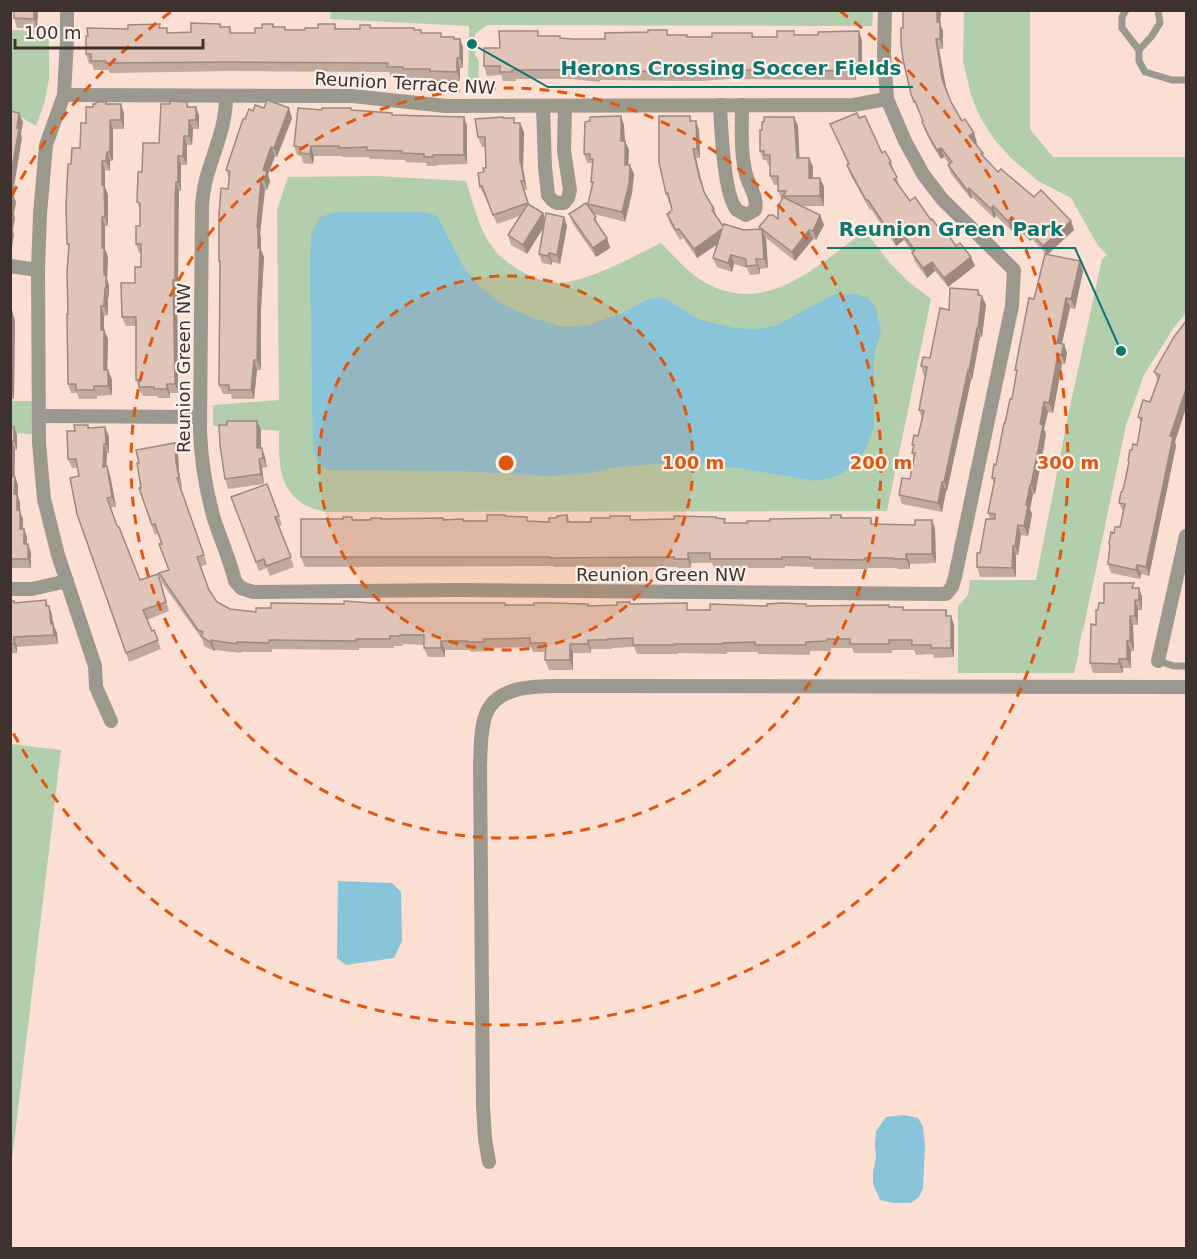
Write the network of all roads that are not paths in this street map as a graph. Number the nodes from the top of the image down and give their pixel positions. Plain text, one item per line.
1 (67, 10) edge
2 (885, 10) edge
3 (1126, 10) edge
4 (1158, 10) edge
5 (1139, 50) junction
6 (1186, 80) edge
7 (64, 95) junction
8 (226, 97) junction
9 (887, 99) junction
10 (720, 105) junction
11 (742, 105) junction
12 (543, 106) junction
13 (565, 106) junction
14 (10, 266) edge
15 (38, 270) junction
16 (39, 416) junction
17 (200, 417) junction
18 (1186, 536) edge
19 (1182, 579) edge
20 (67, 581) junction
21 (10, 589) edge
22 (1158, 661) joint
23 (1186, 666) edge
24 (1186, 687) edge
25 (111, 721) dead end
26 (489, 1162) dead end

1 - 7 street
2 - 9 street, Reunion Green NW
3 - 5 lane
4 - 5 lane
5 - 6 lane
7 - 8 street, Reunion Terrace NW
7 - 15 street
8 - 12 street, Reunion Terrace NW
8 - 17 street, Reunion Green NW
9 - 11 street, Reunion Terrace NW
9 - 17 street, Reunion Green NW
10 - 11 street, Reunion Terrace NW
10 - 11 street
10 - 13 street, Reunion Terrace NW
12 - 13 street, Reunion Terrace NW
12 - 13 street
14 - 15 street
15 - 16 street
16 - 17 street
16 - 20 street
18 - 19 street
19 - 22 street
20 - 21 street
20 - 25 street
22 - 23 lane
24 - 26 street

